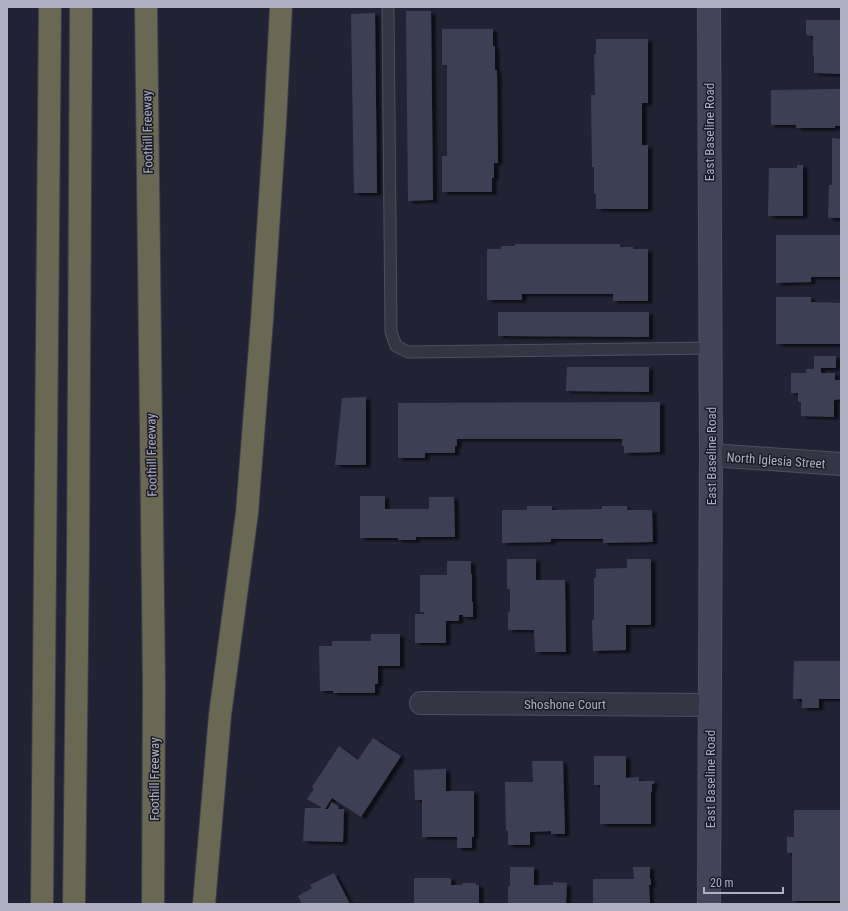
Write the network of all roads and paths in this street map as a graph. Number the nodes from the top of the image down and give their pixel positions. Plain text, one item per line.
1 (50, 7) edge
2 (81, 7) edge
3 (146, 7) edge
4 (281, 7) edge
5 (388, 7) edge
6 (709, 7) edge
7 (710, 348) junction
8 (711, 456) junction
9 (841, 464) edge
10 (421, 703) dead end
11 (710, 705) junction
12 (153, 903) edge
13 (42, 904) edge
14 (74, 904) edge
15 (204, 904) edge
16 (709, 904) edge

1 - 13 highway
2 - 14 highway
3 - 12 highway, Foothill Freeway
4 - 15 highway
5 - 7 lane
6 - 7 main road, East Baseline Road
7 - 8 main road, East Baseline Road
8 - 9 street, North Iglesia Street
8 - 11 main road, East Baseline Road
10 - 11 street, Shoshone Court
11 - 16 main road, East Baseline Road

